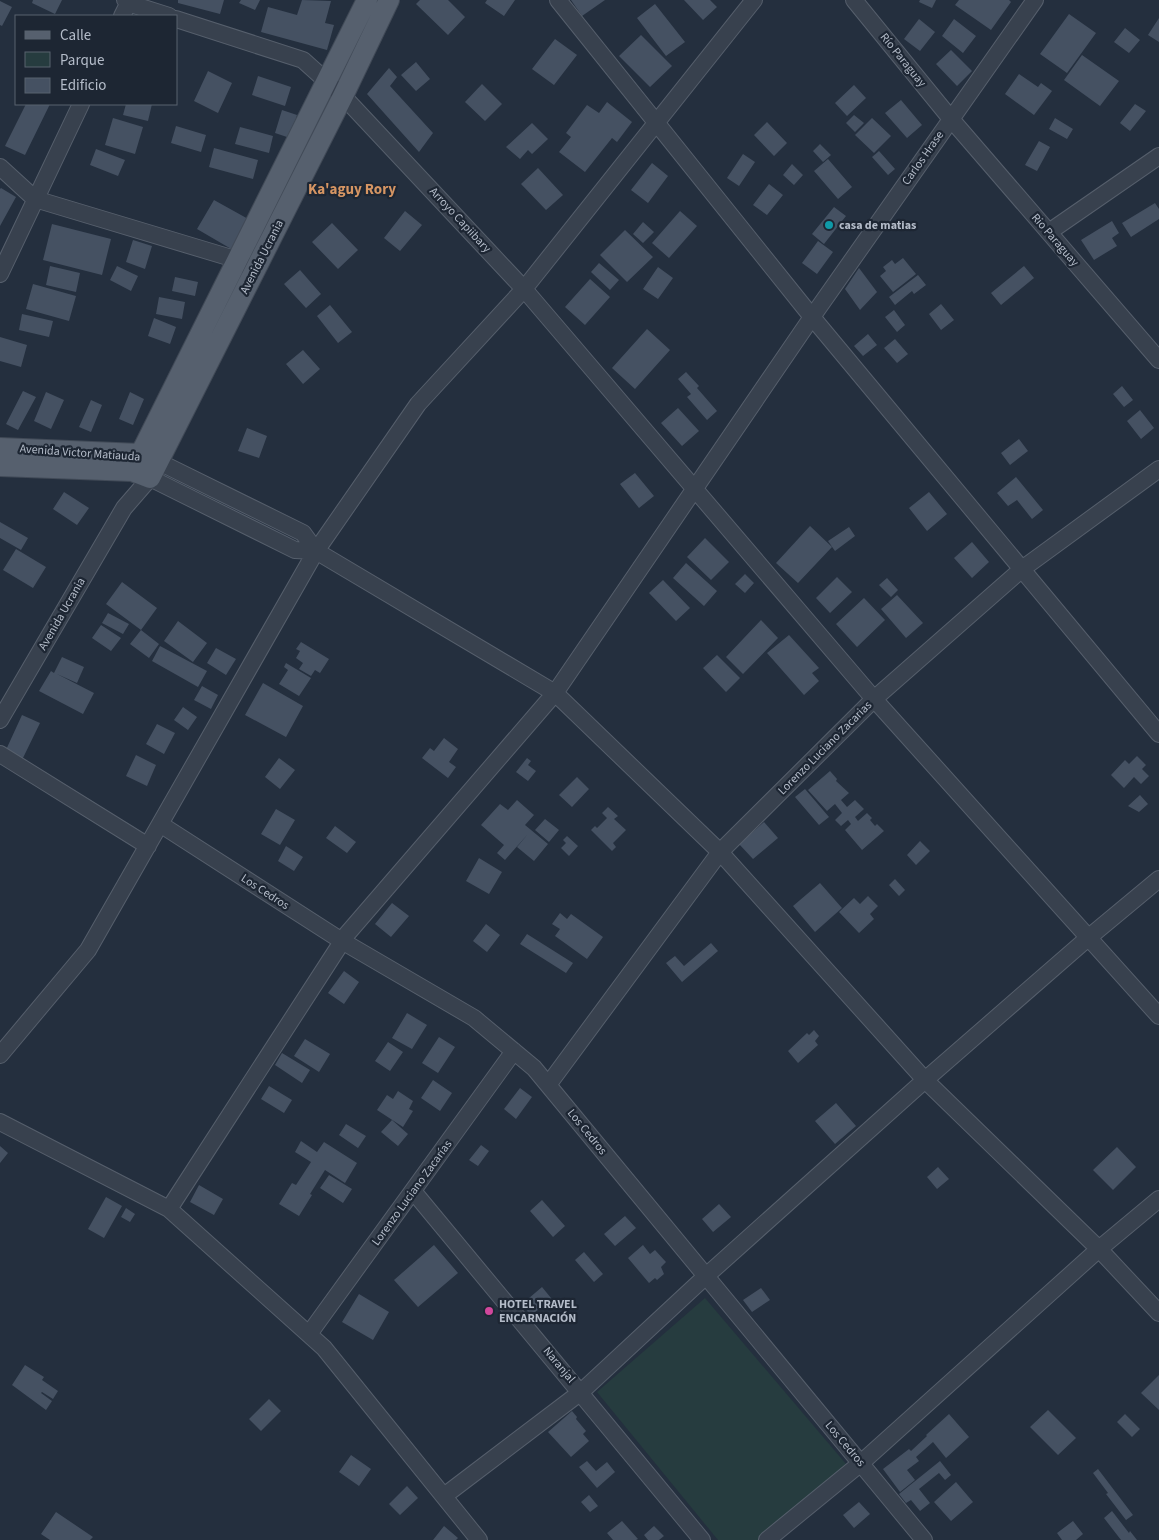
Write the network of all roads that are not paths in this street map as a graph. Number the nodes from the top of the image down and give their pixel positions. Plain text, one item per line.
1 (367, 0) edge
2 (389, 0) edge
3 (558, 0) edge
4 (754, 0) edge
5 (854, 0) edge
6 (1034, 0) edge
7 (126, 5) edge
8 (165, 15) edge
9 (178, 19) edge
10 (327, 82) junction
11 (343, 96) junction
12 (80, 105) edge
13 (951, 119) junction
14 (656, 124) junction
15 (1159, 156) edge
16 (0, 167) edge
17 (35, 199) junction
18 (1049, 232) junction
19 (247, 265) junction
20 (0, 274) edge
21 (524, 289) junction
22 (812, 317) junction
23 (1159, 360) edge
24 (0, 448) edge
25 (0, 466) edge
26 (145, 466) junction
27 (1159, 469) edge
28 (695, 490) junction
29 (316, 551) junction
30 (1022, 569) junction
31 (555, 693) junction
32 (874, 699) junction
33 (0, 720) edge
34 (1159, 734) edge
35 (0, 754) edge
36 (160, 824) junction
37 (148, 846) junction
38 (720, 852) junction
39 (1159, 879) edge
40 (1088, 938) junction
41 (342, 942) junction
42 (1159, 1016) edge
43 (514, 1051) junction
44 (0, 1055) edge
45 (926, 1080) junction
46 (548, 1085) junction
47 (0, 1122) edge
48 (413, 1191) junction
49 (1159, 1199) edge
50 (169, 1209) junction
51 (1099, 1249) junction
52 (706, 1276) junction
53 (1159, 1313) edge
54 (309, 1334) junction
55 (581, 1392) junction
56 (861, 1464) junction
57 (444, 1496) junction
58 (479, 1540) edge
59 (702, 1540) edge
60 (767, 1540) edge
61 (924, 1540) edge

1 - 10 main road, Avenida Ucrania
2 - 11 main road, Avenida Ucrania
3 - 14 street
4 - 14 street
5 - 13 street, Río Paraguay
6 - 13 street, Carlos Hrase
7 - 8 street
9 - 10 street, Arroyo Capiibary
10 - 11 street, Arroyo Capiibary
10 - 19 main road, Avenida Ucrania
11 - 19 main road, Avenida Ucrania
11 - 21 street, Arroyo Capiibary
12 - 17 street
13 - 18 street, Rio Paraguay
13 - 22 street, Carlos Hrase
14 - 21 street
14 - 22 street
15 - 18 street
16 - 17 street
17 - 19 street
17 - 20 street
18 - 23 street, Rio Paraguay
19 - 26 main road, Avenida Ucrania
21 - 28 street, Arroyo Capiibary
21 - 29 street
22 - 28 street, Carlos Hrase
22 - 30 street
24 - 26 main road, Avenida Victor Matiauda
25 - 26 main road, Avenida Victor Matiauda
26 - 29 street
26 - 33 street, Avenida Ucrania
27 - 30 street, Lorenzo Luciano Zacarias
28 - 31 street, Carlos Hrase
28 - 32 street, Arroyo Capiibary
29 - 31 street
29 - 36 street
30 - 32 street, Lorenzo Luciano Zacarias
30 - 34 street
31 - 38 street
31 - 41 street, Carlos Hrase
32 - 38 street, Lorenzo Luciano Zacarias
32 - 40 street, Arroyo Capiibary
35 - 37 street
36 - 37 street
36 - 41 street, Los Cedros
37 - 44 street
38 - 45 street
38 - 46 street, Lorenzo Luciano Zacarias
39 - 40 street
40 - 42 street, Arroyo Capiibary
40 - 45 street
41 - 43 street, Los Cedros
41 - 50 street, Carlos Hrase
43 - 46 street, Los Cedros
43 - 48 street, Lorenzo Luciano Zacarías
45 - 51 street
45 - 52 street
46 - 52 street, Los Cedros
47 - 50 street
48 - 54 street, Lorenzo Luciano Zacarías
48 - 55 street, Naranjal
49 - 51 street
50 - 54 street
51 - 53 street
51 - 56 street
52 - 55 street
52 - 56 street, Los Cedros
54 - 57 street
55 - 57 street
55 - 59 street, Naranjal
56 - 60 street
56 - 61 street, Los Cedros
57 - 58 street

